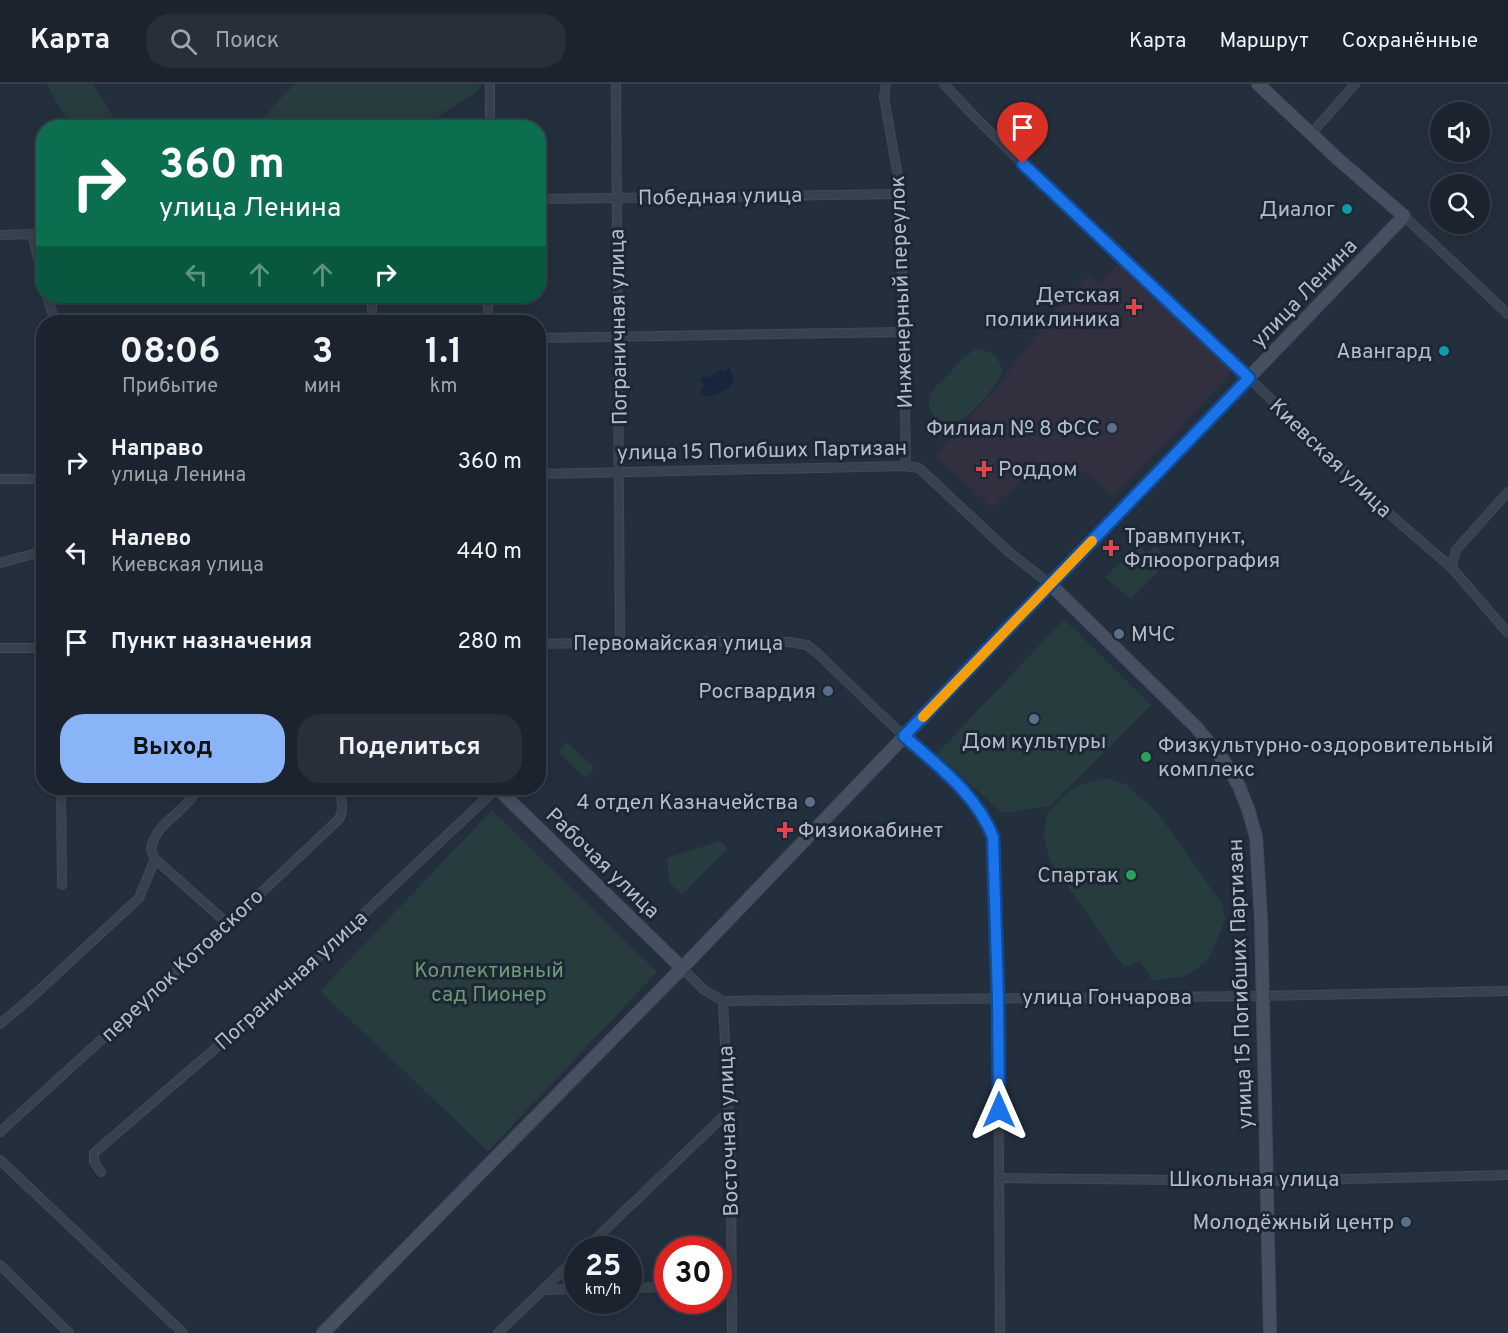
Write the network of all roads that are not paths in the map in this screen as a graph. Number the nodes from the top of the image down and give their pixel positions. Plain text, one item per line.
1 (490, 84) edge
2 (616, 84) edge
3 (886, 84) edge
4 (944, 84) edge
5 (1258, 84) edge
6 (1355, 84) edge
7 (490, 120) edge
8 (1312, 133) junction
9 (901, 194) junction
10 (616, 198) junction
11 (546, 199) edge
12 (1404, 216) junction
13 (0, 235) edge
14 (36, 250) edge
15 (1508, 314) edge
16 (904, 332) junction
17 (618, 337) junction
18 (546, 338) edge
19 (1249, 378) junction
20 (906, 466) junction
21 (620, 472) junction
22 (546, 474) edge
23 (0, 479) edge
24 (36, 479) edge
25 (1508, 492) edge
26 (36, 553) edge
27 (0, 563) edge
28 (1452, 568) junction
29 (1050, 585) junction
30 (1508, 633) edge
31 (621, 642) junction
32 (546, 644) edge
33 (0, 648) edge
34 (36, 648) edge
35 (904, 736) junction
36 (61, 795) edge
37 (193, 795) edge
38 (339, 795) edge
39 (490, 795) edge
40 (504, 795) edge
41 (155, 859) junction
42 (62, 885) dead end
43 (228, 924) junction
44 (682, 968) junction
45 (1508, 991) edge
46 (1262, 996) junction
47 (998, 998) junction
48 (723, 1000) junction
49 (0, 1024) edge
50 (729, 1111) junction
51 (0, 1132) edge
52 (0, 1160) edge
53 (101, 1172) dead end
54 (1508, 1175) edge
55 (1000, 1178) junction
56 (1266, 1181) junction
57 (599, 1236) edge
58 (730, 1236) edge
59 (0, 1265) edge
60 (564, 1269) edge
61 (564, 1289) edge
62 (542, 1290) junction
63 (732, 1314) edge
64 (69, 1333) edge
65 (183, 1333) edge
66 (323, 1333) edge
67 (498, 1333) edge
68 (732, 1333) edge
69 (1000, 1333) edge
70 (1270, 1333) edge

1 - 7 street
2 - 10 street, Пограничная улица
3 - 9 street, Инженерный переулок
4 - 19 street, Киевская улица
5 - 8 main road
6 - 8 street
8 - 12 main road
9 - 10 street, Победная улица
9 - 16 street, Инженерный переулок
10 - 11 street, Победная улица
10 - 17 street, Пограничная улица
12 - 15 street
12 - 19 main road, улица Ленина
13 - 14 street
16 - 17 street
16 - 20 street, Инженерный переулок
17 - 18 street
17 - 21 street, Пограничная улица
19 - 28 street, Киевская улица
19 - 29 main road, улица Ленина
20 - 21 street, улица 15 Погибших Партизан
20 - 29 street, улица 15 Погибших Партизан
21 - 22 street, улица 15 Погибших Партизан
21 - 31 street, Пограничная улица
23 - 24 street
25 - 28 street
26 - 27 street
28 - 30 street, Киевская улица
29 - 35 main road, улица Ленина
29 - 46 main road, улица 15 Погибших Партизан
31 - 32 street, Первомайская улица
31 - 35 street, Первомайская улица
33 - 34 street
35 - 44 main road, улица Ленина
35 - 47 street, Первомайская улица
36 - 42 street
37 - 41 street
38 - 43 street, переулок Котовского
39 - 53 street, Пограничная улица
40 - 44 main road, Рабочая улица
41 - 43 street
41 - 49 street
43 - 51 street, переулок Котовского
44 - 48 street
44 - 66 main road, улица Ленина
45 - 46 street, улица Гончарова
46 - 47 street, улица Гончарова
46 - 56 main road, улица 15 Погибших Партизан
47 - 48 street, улица Гончарова
47 - 55 street, Первомайская улица
48 - 50 street, Восточная улица
50 - 57 street
50 - 58 street, Восточная улица
52 - 65 street
54 - 56 street, Школьная улица
55 - 56 street, Школьная улица
55 - 69 street, Первомайская улица
56 - 70 main road, улица 15 Погибших Партизан
59 - 64 street
60 - 62 street
61 - 62 street
62 - 67 street
63 - 68 street, Восточная улица

